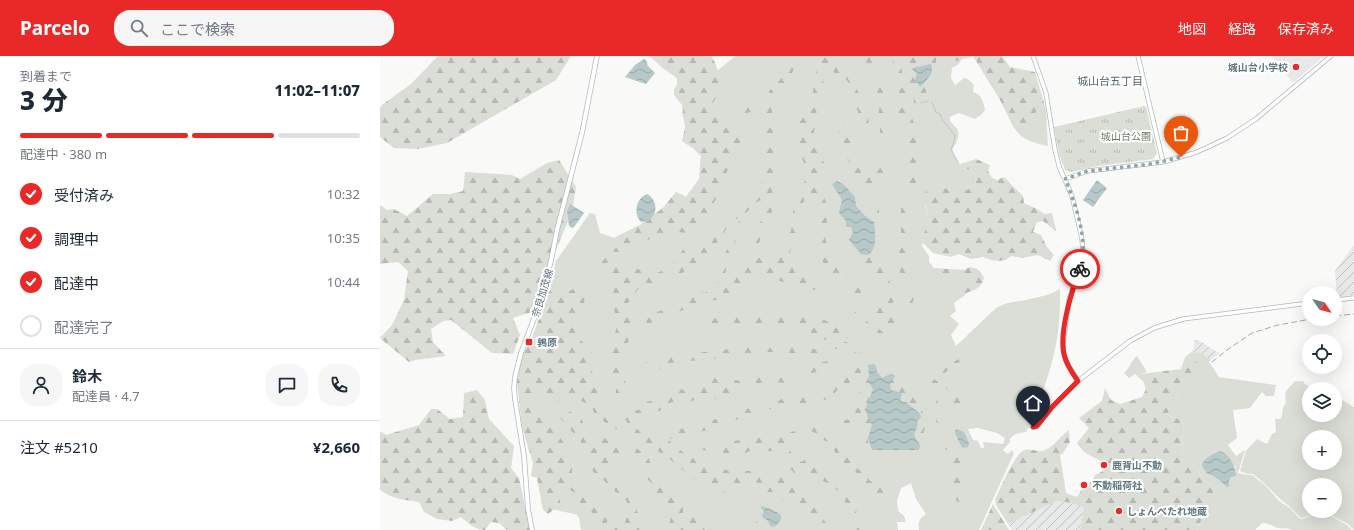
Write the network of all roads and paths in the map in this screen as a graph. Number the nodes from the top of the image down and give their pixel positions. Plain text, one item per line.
1 (597, 56) edge
2 (1033, 56) edge
3 (1138, 56) edge
4 (1331, 56) edge
5 (1163, 162) junction
6 (1065, 179) junction
7 (1354, 298) edge
8 (1342, 299) edge
9 (1302, 304) edge
10 (1078, 381) junction
11 (1031, 426) dead end
12 (532, 530) edge

1 - 12 main road, 奈良加茂線
2 - 6 street
3 - 5 street
4 - 5 street
5 - 6 street
6 - 10 street
7 - 8 street
9 - 10 street
10 - 11 street

